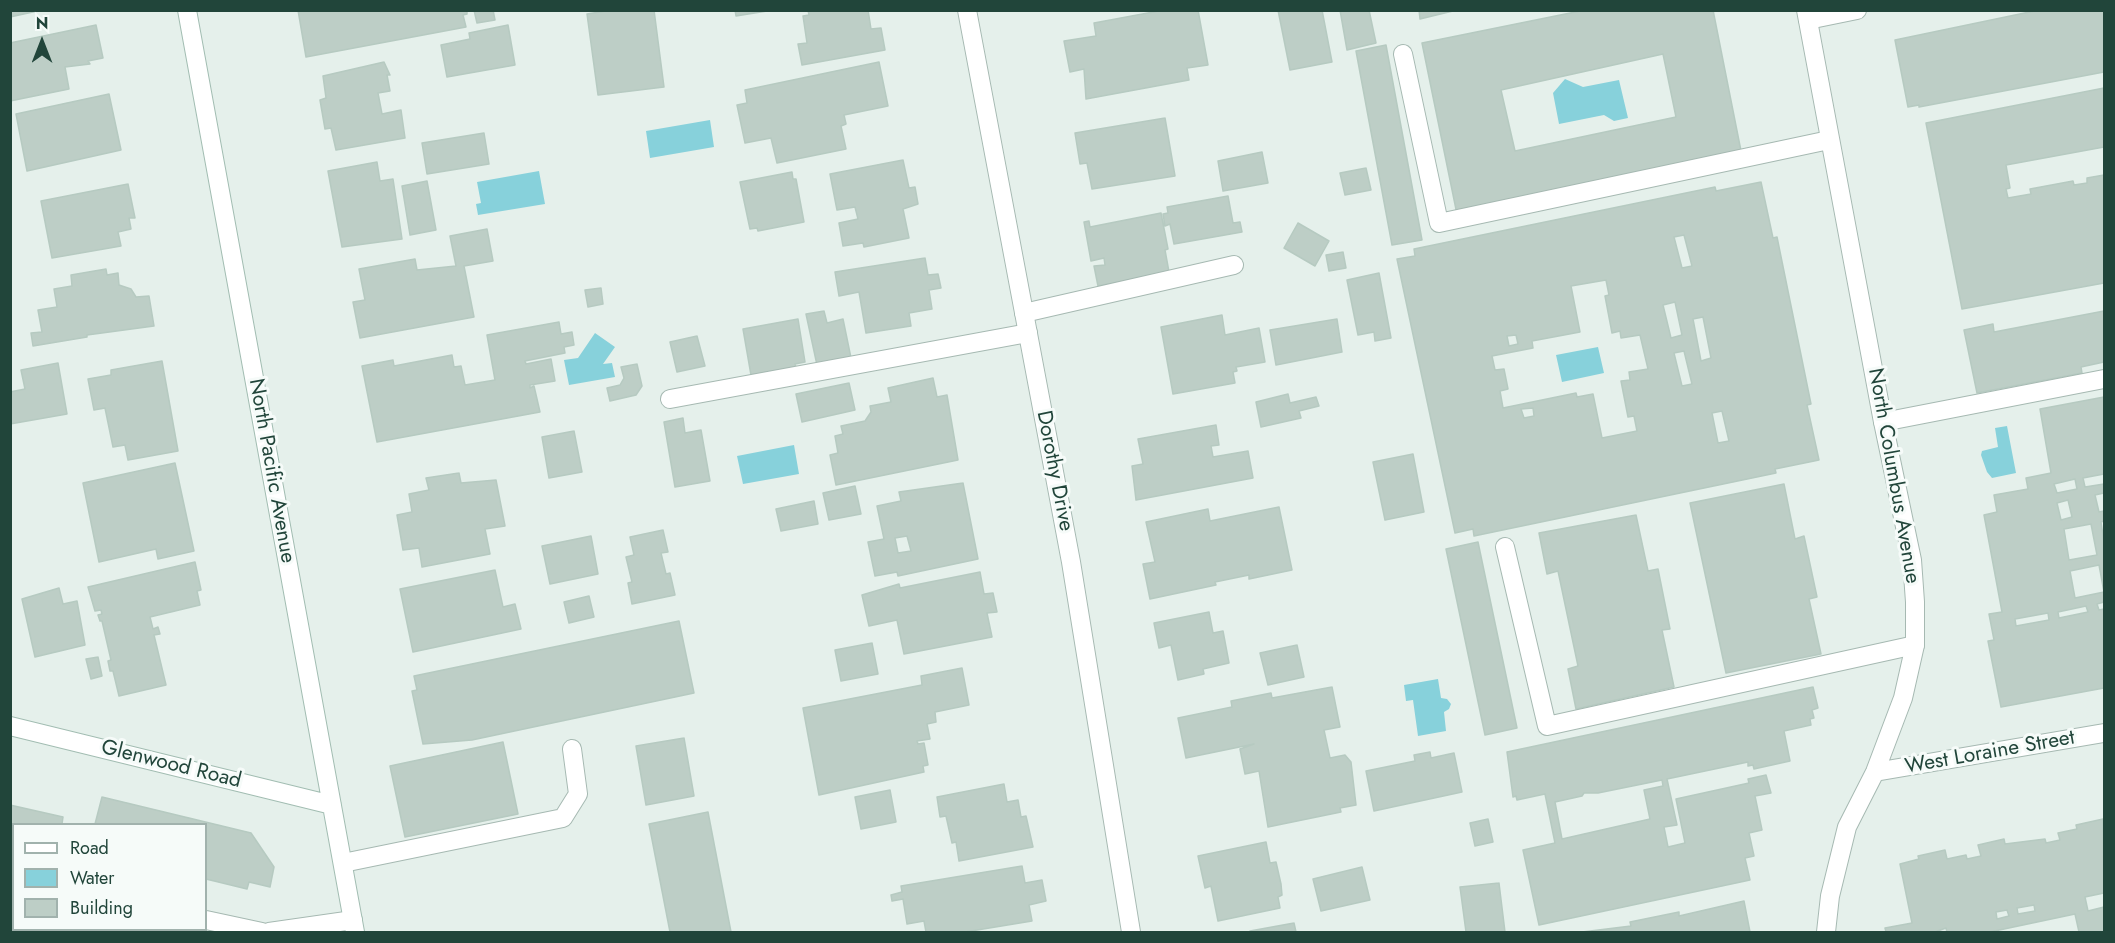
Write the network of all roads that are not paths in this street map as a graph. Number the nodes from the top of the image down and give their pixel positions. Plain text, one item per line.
1 (187, 10) edge
2 (967, 10) edge
3 (1857, 10) edge
4 (1807, 15) edge
5 (1402, 54) dead end
6 (1829, 140) junction
7 (1234, 265) dead end
8 (1024, 313) junction
9 (1028, 333) junction
10 (2104, 379) edge
11 (670, 399) dead end
12 (1883, 422) junction
13 (1505, 547) dead end
14 (1915, 645) junction
15 (10, 726) edge
16 (2104, 733) edge
17 (572, 749) dead end
18 (1875, 772) junction
19 (332, 805) junction
20 (343, 863) junction
21 (207, 920) edge
22 (354, 926) edge
23 (262, 933) edge
24 (269, 933) edge
25 (1131, 933) edge
26 (1826, 933) edge

1 - 19 street, North Pacific Avenue
2 - 8 street, Dorothy Drive
3 - 4 street
4 - 6 street, North Columbus Avenue
5 - 6 street
6 - 12 street, North Columbus Avenue
7 - 8 street
8 - 9 street, Dorothy Drive
9 - 11 street
9 - 25 street, Dorothy Drive
10 - 12 street
12 - 14 street, North Columbus Avenue
13 - 14 street
14 - 18 street, North Columbus Avenue
15 - 19 street, Glenwood Road
16 - 18 street, West Loraine Street
17 - 20 street
18 - 26 street, North Columbus Avenue
19 - 20 street, North Pacific Avenue
20 - 22 street, North Pacific Avenue
21 - 23 street
22 - 24 street

